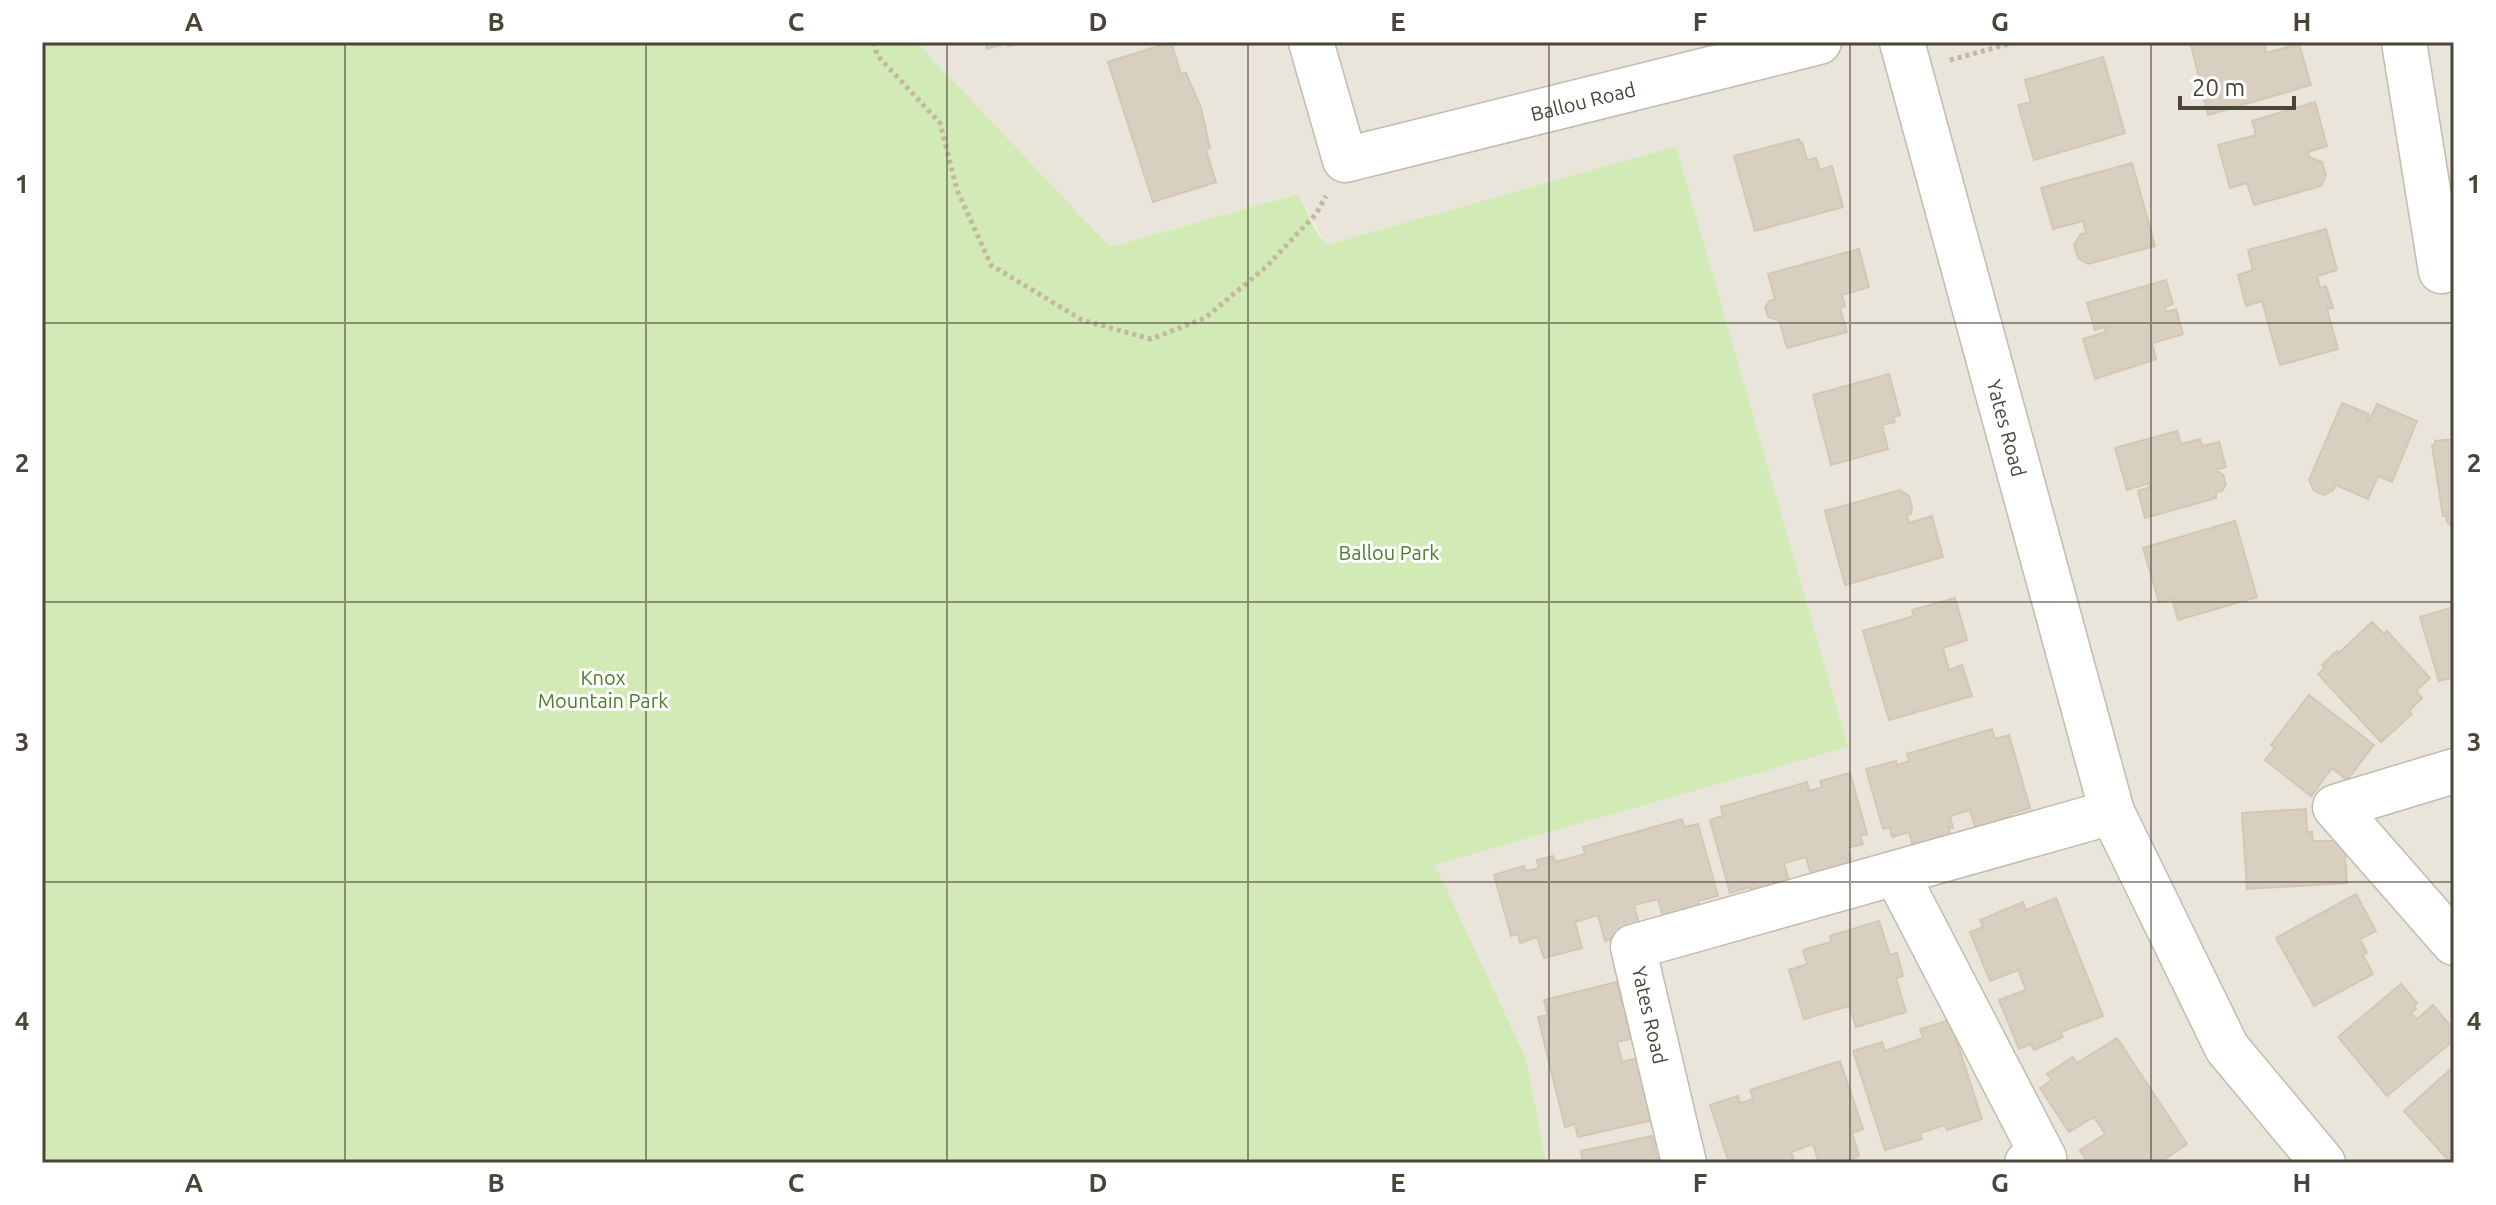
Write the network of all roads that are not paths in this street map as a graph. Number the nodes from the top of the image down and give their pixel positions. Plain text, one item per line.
1 (1311, 42) edge
2 (1819, 42) edge
3 (2404, 42) edge
4 (1906, 56) edge
5 (2454, 268) edge
6 (2454, 771) edge
7 (2112, 812) junction
8 (1896, 873) junction
9 (2454, 943) edge
10 (1684, 1163) edge
11 (2027, 1163) edge
12 (2323, 1163) edge

1 - 2 street, Ballou Road
3 - 5 street
4 - 7 street, Yates Road
6 - 9 street
7 - 8 street, Yates Road
7 - 12 street, Yates Road
8 - 10 street, Yates Road
8 - 11 street

